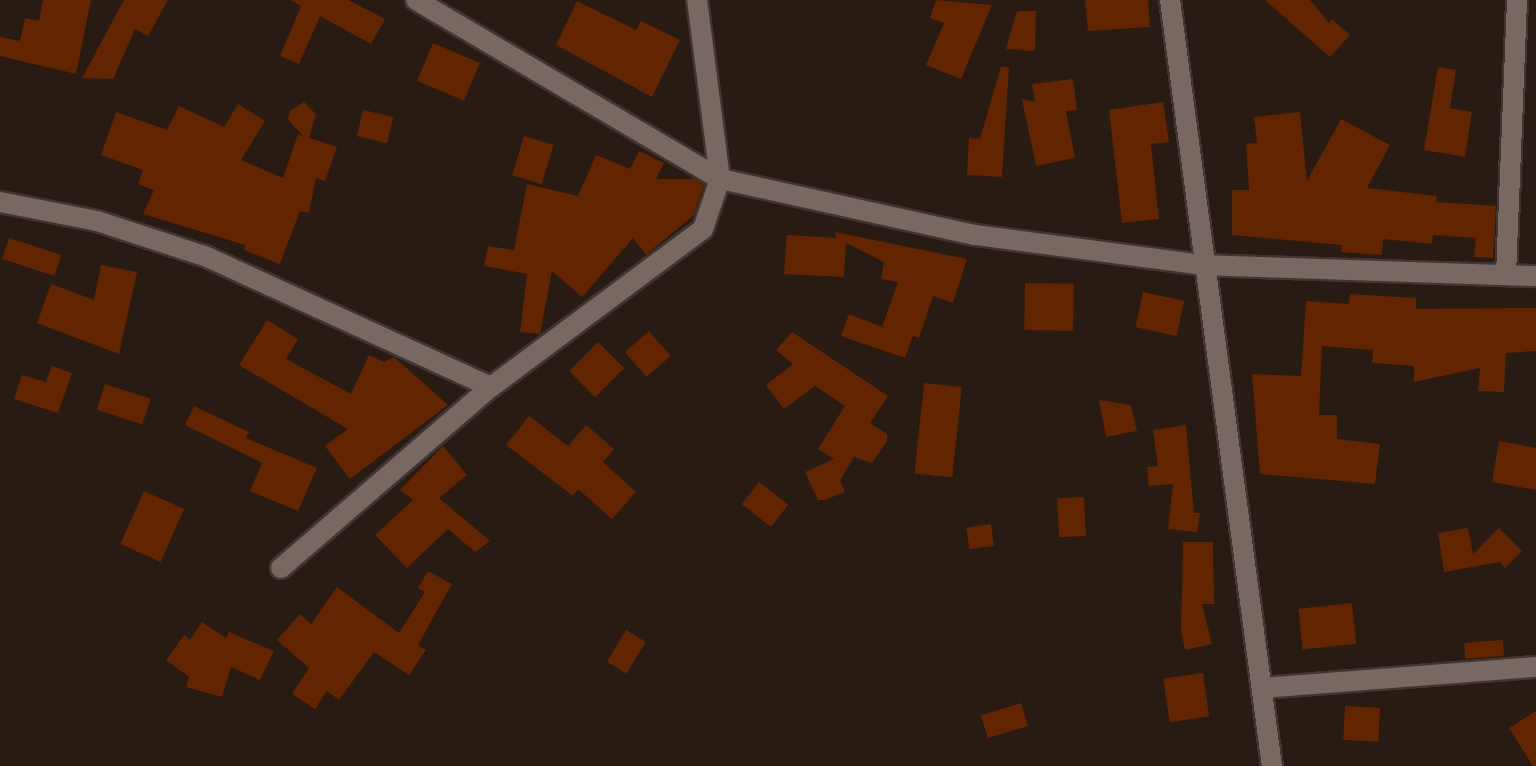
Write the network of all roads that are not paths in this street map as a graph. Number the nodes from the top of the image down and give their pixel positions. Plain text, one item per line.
1 (416, 0) edge
2 (697, 0) edge
3 (1170, 0) edge
4 (1517, 0) edge
5 (720, 179) junction
6 (0, 202) edge
7 (1202, 265) junction
8 (1506, 275) junction
9 (1536, 276) edge
10 (491, 387) junction
11 (281, 568) dead end
12 (1536, 667) edge
13 (1262, 688) junction
14 (1272, 766) edge

1 - 5 street
2 - 5 street
3 - 7 street
4 - 8 street
5 - 7 street
5 - 10 street
6 - 10 street
7 - 8 street
7 - 13 street
8 - 9 street
10 - 11 street
12 - 13 street
13 - 14 street

